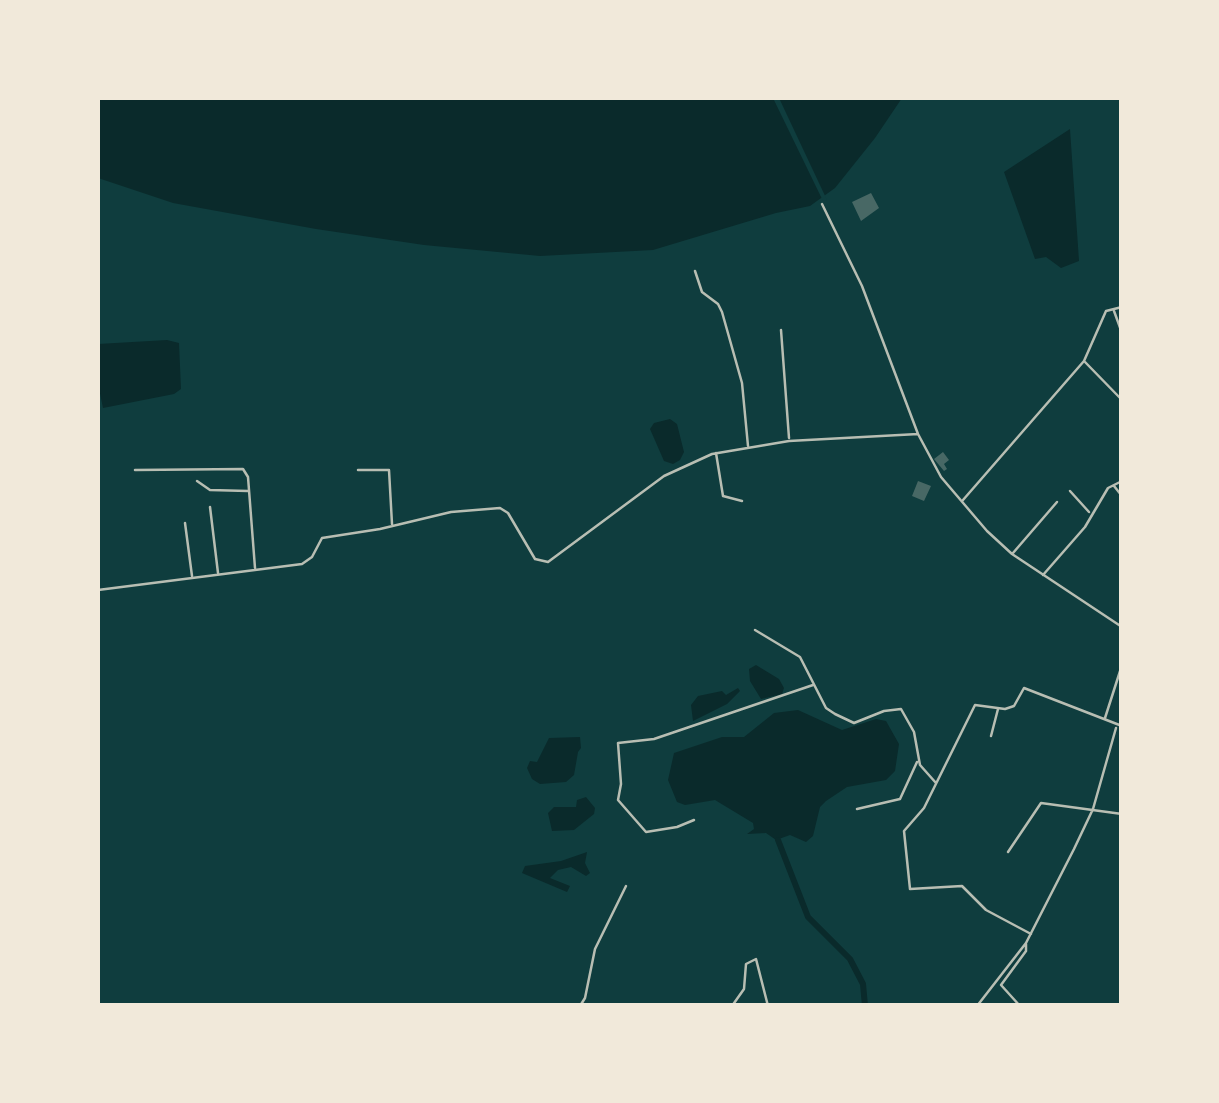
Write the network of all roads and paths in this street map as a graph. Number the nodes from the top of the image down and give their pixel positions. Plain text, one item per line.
1 (822, 204) dead end
2 (695, 271) dead end
3 (1122, 308) edge
4 (1114, 310) junction
5 (781, 330) dead end
6 (1122, 333) edge
7 (1084, 362) junction
8 (1122, 400) edge
9 (918, 434) junction
10 (790, 441) junction
11 (748, 446) junction
12 (716, 453) junction
13 (135, 470) dead end
14 (358, 470) dead end
15 (197, 481) dead end
16 (1122, 481) edge
17 (1114, 486) junction
18 (250, 491) junction
19 (1070, 491) dead end
20 (1122, 496) edge
21 (742, 501) dead end
22 (962, 501) junction
23 (1058, 502) dead end
24 (210, 507) dead end
25 (1091, 514) junction
26 (185, 524) dead end
27 (392, 526) junction
28 (1012, 554) junction
29 (256, 569) junction
30 (218, 574) junction
31 (1042, 576) junction
32 (192, 578) junction
33 (98, 590) edge
34 (1122, 627) edge
35 (755, 630) dead end
36 (1122, 664) edge
37 (813, 685) junction
38 (998, 708) junction
39 (1105, 720) junction
40 (1119, 726) edge
41 (991, 736) dead end
42 (918, 761) junction
43 (937, 784) junction
44 (857, 809) dead end
45 (1093, 809) junction
46 (1122, 814) edge
47 (694, 820) dead end
48 (1008, 852) dead end
49 (626, 886) dead end
50 (1031, 934) junction
51 (1026, 942) junction
52 (580, 1006) edge
53 (732, 1006) edge
54 (768, 1006) edge
55 (977, 1006) edge
56 (1020, 1006) edge

1 - 9 street
2 - 11 street
3 - 4 street
4 - 6 street
4 - 7 street
5 - 10 street
7 - 8 street
7 - 22 street
9 - 10 street
9 - 22 street
10 - 11 street
11 - 12 street
12 - 21 street
12 - 27 street
13 - 18 street
14 - 27 street
15 - 18 street
16 - 17 street
17 - 20 street
17 - 25 street
18 - 29 street
19 - 25 street
22 - 28 street
23 - 28 street
24 - 30 street
25 - 31 street
26 - 32 street
27 - 29 street
28 - 31 street
29 - 30 street
30 - 32 street
31 - 34 street
32 - 33 street
35 - 37 street
36 - 39 street
37 - 42 street
37 - 47 street
38 - 39 street
38 - 41 street
38 - 43 street
39 - 40 street
40 - 45 street
42 - 43 street
42 - 44 street
43 - 50 street
45 - 46 street
45 - 48 street
45 - 50 street
49 - 52 street
50 - 51 street
51 - 55 street
51 - 56 street
53 - 54 street

